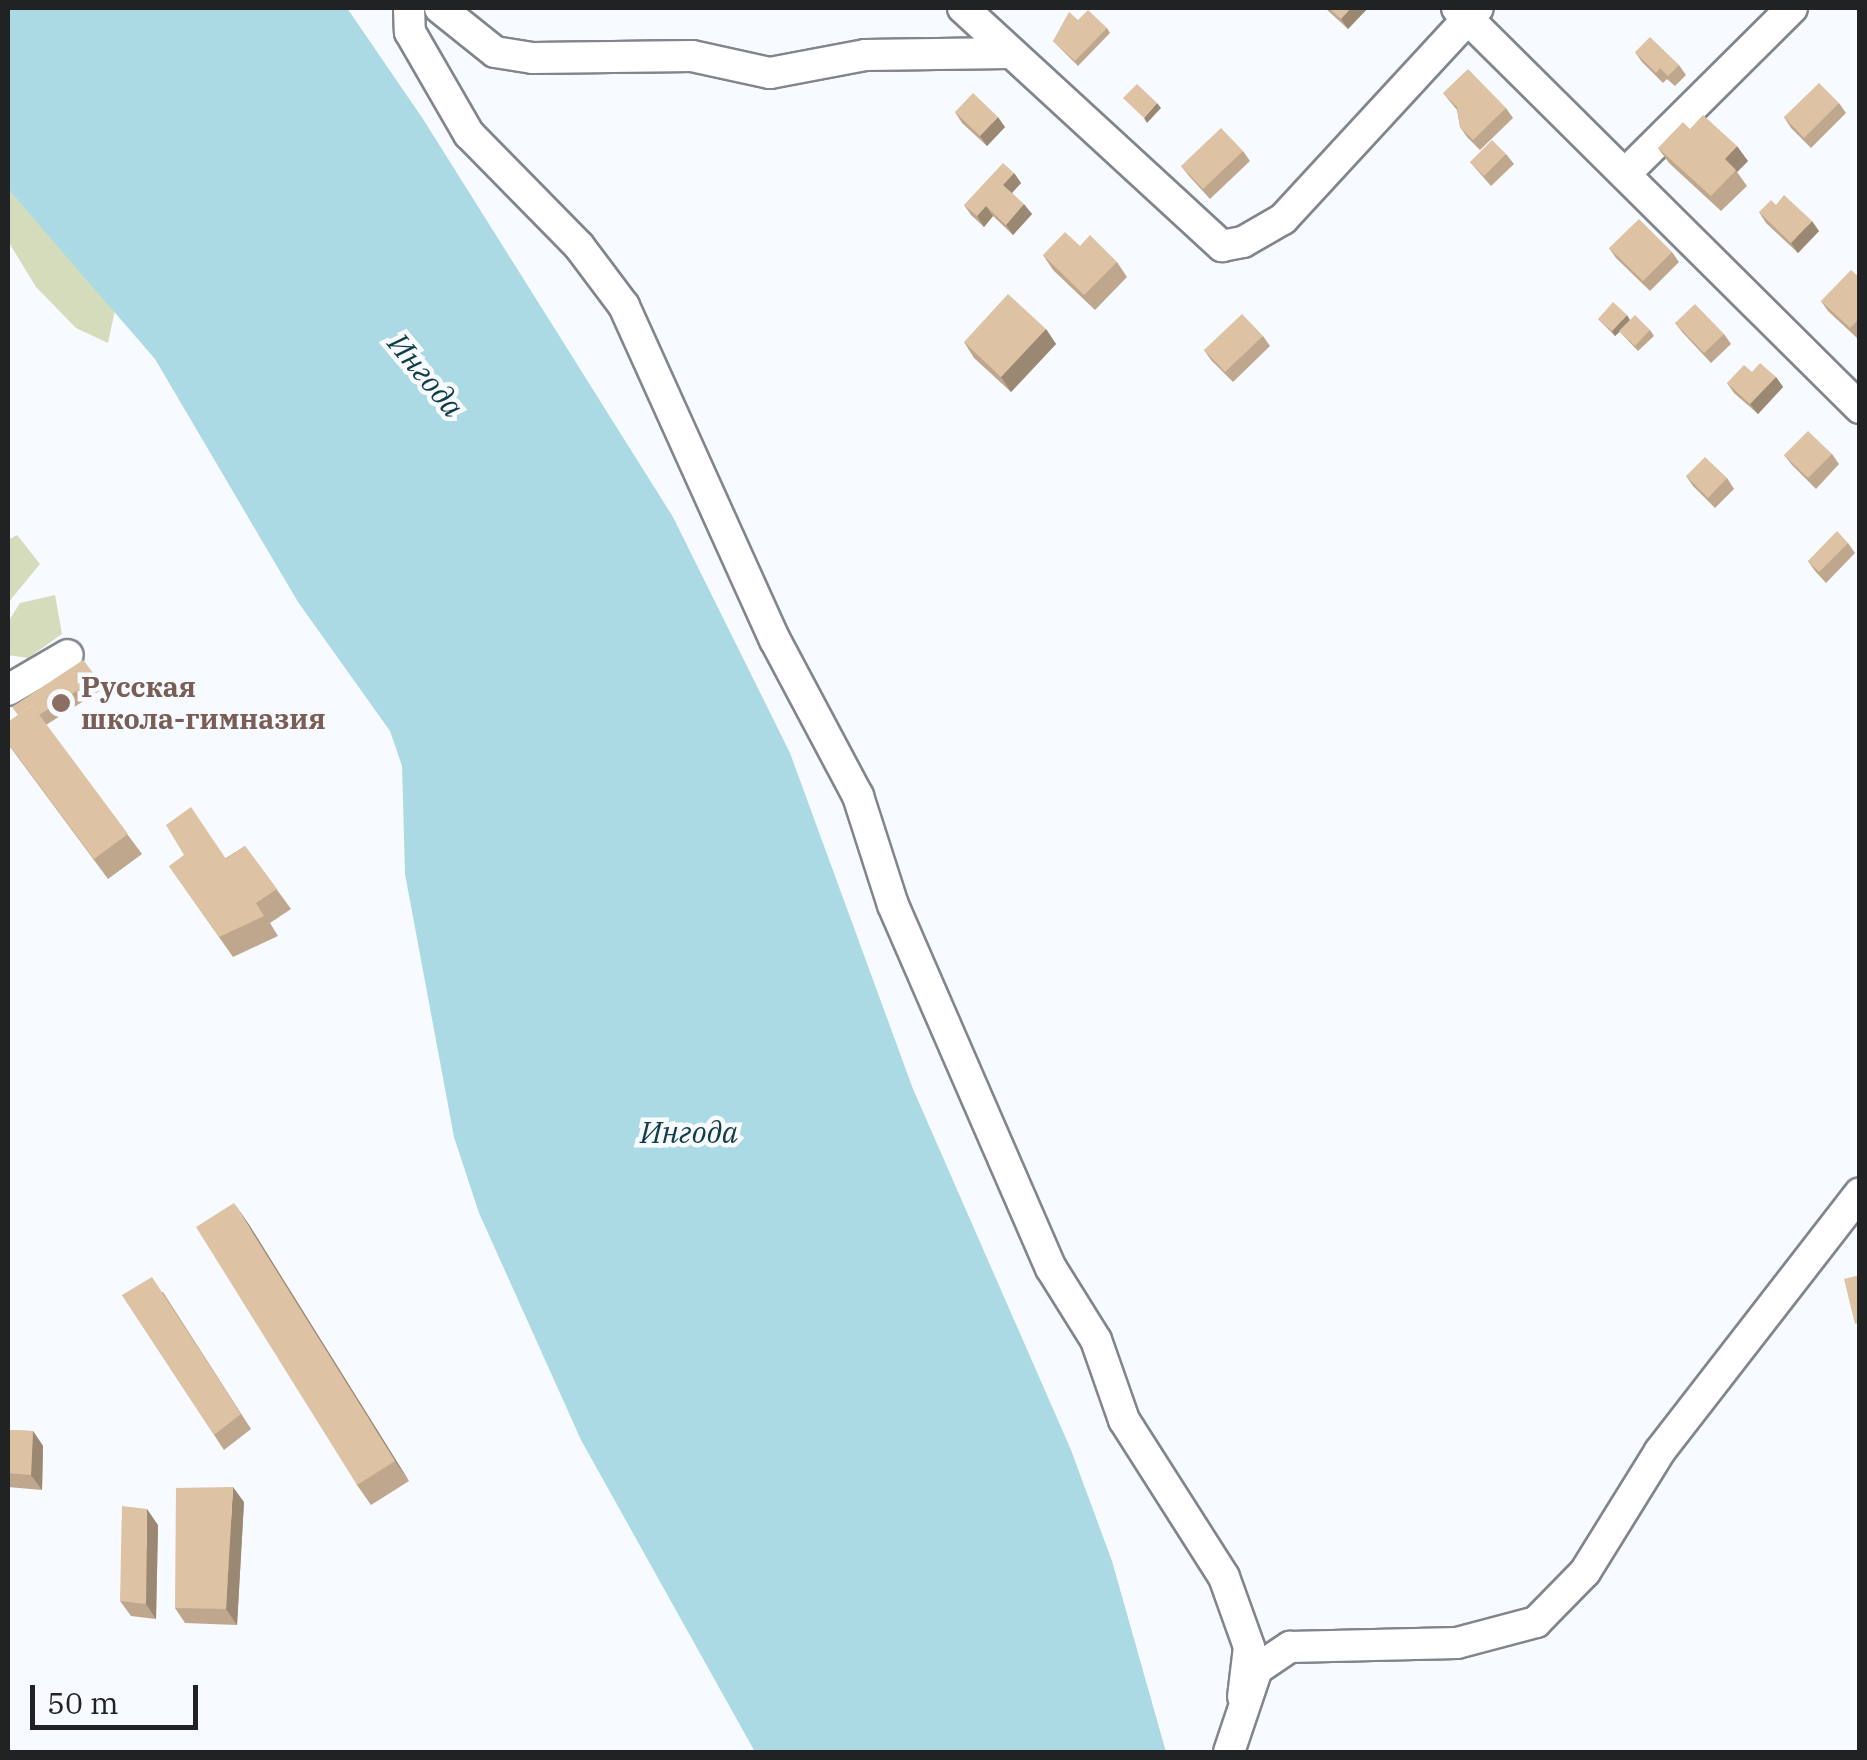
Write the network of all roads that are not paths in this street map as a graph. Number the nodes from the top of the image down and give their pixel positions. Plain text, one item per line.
1 (409, 8) edge
2 (440, 8) edge
3 (963, 8) edge
4 (1792, 8) edge
5 (1468, 11) edge
6 (1009, 53) junction
7 (1628, 171) junction
8 (1860, 408) edge
9 (68, 655) dead end
10 (8, 690) edge
11 (1860, 1193) edge
12 (1243, 1697) junction
13 (1229, 1752) edge

1 - 12 street
2 - 6 street
3 - 6 street
4 - 7 street
5 - 6 street
5 - 7 street
7 - 8 street
9 - 10 street
11 - 12 street
12 - 13 street

